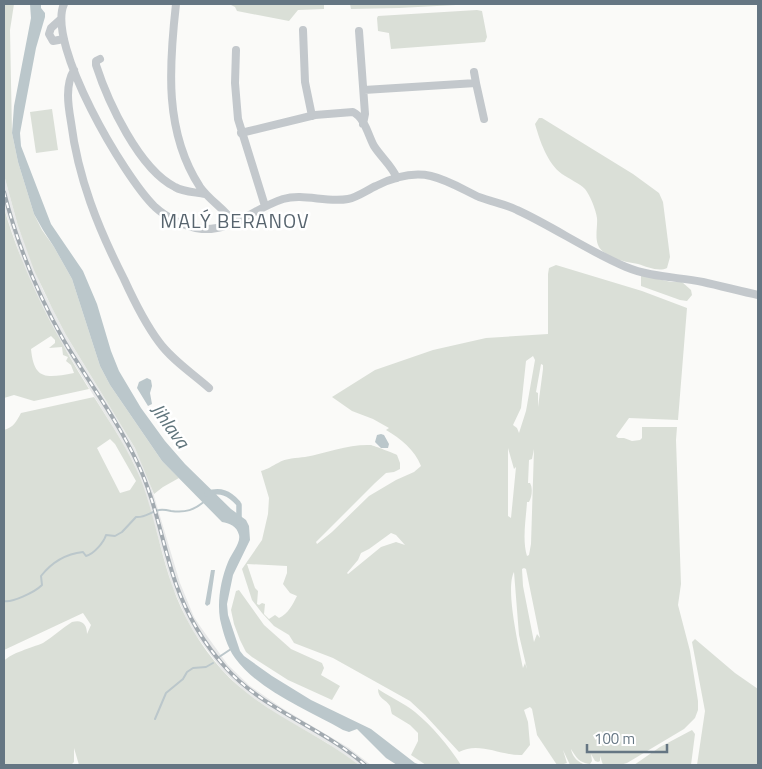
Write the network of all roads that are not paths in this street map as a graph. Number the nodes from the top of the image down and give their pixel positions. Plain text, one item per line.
1 (64, 4) edge
2 (176, 4) edge
3 (60, 19) junction
4 (303, 30) dead end
5 (359, 31) dead end
6 (64, 39) junction
7 (236, 50) dead end
8 (100, 59) dead end
9 (74, 70) junction
10 (474, 72) dead end
11 (476, 83) junction
12 (364, 90) junction
13 (312, 116) junction
14 (484, 119) dead end
15 (363, 124) junction
16 (241, 133) junction
17 (397, 178) junction
18 (205, 194) junction
19 (265, 206) junction
20 (234, 223) junction
21 (758, 295) edge
22 (209, 388) dead end

1 - 3 street
2 - 18 street
3 - 6 street
3 - 6 street
4 - 13 street
5 - 12 street
6 - 9 street
7 - 16 street
8 - 18 street
9 - 20 street
9 - 22 street
10 - 11 street
11 - 12 street
11 - 14 street
12 - 15 street
13 - 15 street
13 - 16 street
15 - 17 street
16 - 19 street
17 - 19 street
17 - 21 street
18 - 20 street
19 - 20 street

